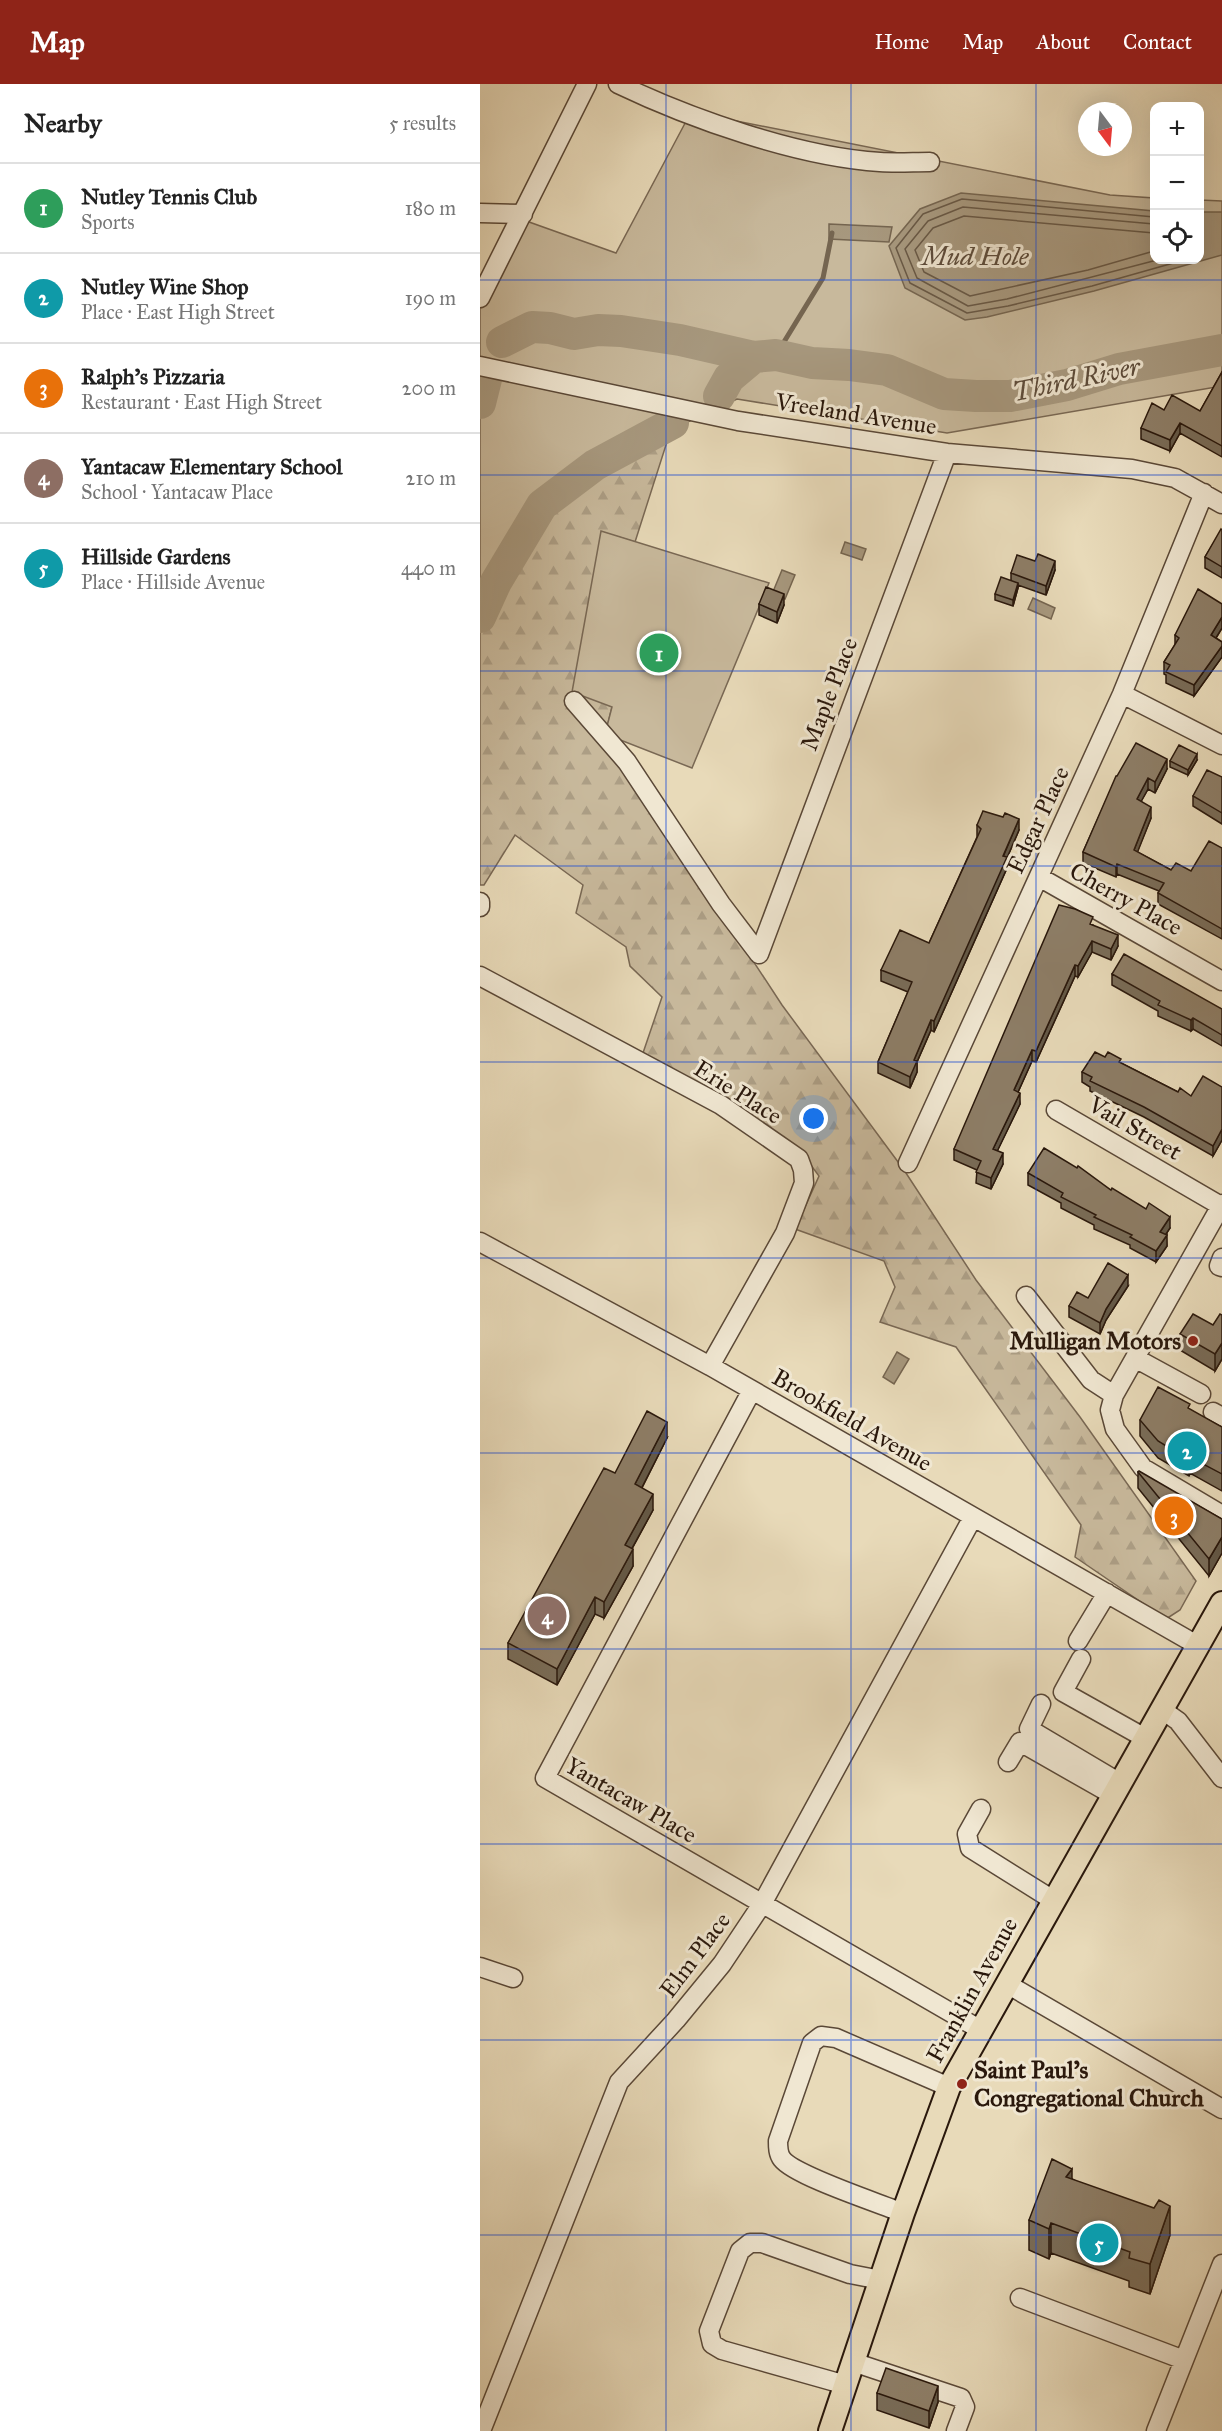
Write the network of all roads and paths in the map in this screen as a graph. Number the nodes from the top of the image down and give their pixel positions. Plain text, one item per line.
1 (586, 84) edge
2 (618, 84) edge
3 (930, 162) dead end
4 (480, 213) edge
5 (523, 214) junction
6 (480, 298) edge
7 (480, 366) edge
8 (947, 453) junction
9 (1203, 493) junction
10 (1222, 504) edge
11 (1122, 694) junction
12 (574, 701) dead end
13 (1222, 745) edge
14 (1039, 877) junction
15 (480, 902) edge
16 (480, 907) edge
17 (480, 976) edge
18 (1222, 981) edge
19 (1056, 1110) dead end
20 (908, 1164) dead end
21 (1221, 1205) edge
22 (1215, 1233) edge
23 (480, 1242) edge
24 (1222, 1258) edge
25 (1222, 1267) edge
26 (1026, 1296) dead end
27 (1135, 1358) junction
28 (710, 1366) junction
29 (752, 1390) junction
30 (1201, 1394) dead end
31 (1114, 1395) junction
32 (1222, 1515) edge
33 (973, 1517) junction
34 (1107, 1593) junction
35 (1222, 1603) edge
36 (1197, 1645) junction
37 (1041, 1704) dead end
38 (1161, 1708) junction
39 (1145, 1738) junction
40 (1008, 1762) dead end
41 (1222, 1778) edge
42 (1116, 1789) junction
43 (981, 1809) dead end
44 (1053, 1899) junction
45 (762, 1904) junction
46 (480, 1967) edge
47 (513, 1978) dead end
48 (1007, 1984) junction
49 (981, 2030) junction
50 (949, 2087) junction
51 (1222, 2109) edge
52 (903, 2213) junction
53 (1222, 2264) edge
54 (881, 2280) junction
55 (1020, 2298) dead end
56 (1184, 2360) junction
57 (853, 2362) junction
58 (846, 2385) junction
59 (483, 2412) edge
60 (481, 2431) edge
61 (830, 2431) edge
62 (956, 2431) edge
63 (1156, 2431) edge

1 - 5 street
2 - 3 street
4 - 5 street
5 - 6 street
7 - 8 street, Vreeland Avenue
8 - 9 street, Vreeland Avenue
8 - 12 street, Maple Place
9 - 10 street, Vreeland Avenue
9 - 11 street, Edgar Place
11 - 13 street
11 - 14 street, Edgar Place
14 - 18 street, Cherry Place
14 - 20 street, Edgar Place
15 - 16 street
17 - 28 street, Erie Place
19 - 21 street, Vail Street
21 - 22 street
22 - 27 street
23 - 28 street, Brookfield Avenue
24 - 25 street
26 - 31 street
27 - 30 street
27 - 31 street
28 - 29 street, Brookfield Avenue
29 - 33 street, Brookfield Avenue
29 - 45 street, Yantacaw Place
31 - 32 street
33 - 34 street, Brookfield Avenue
33 - 45 street, Elm Place
34 - 36 street, Brookfield Avenue
34 - 39 street
35 - 36 main road, Franklin Avenue
36 - 38 main road, Franklin Avenue
37 - 42 street
38 - 39 main road, Franklin Avenue
38 - 41 street
39 - 42 main road, Franklin Avenue
40 - 42 street
42 - 44 main road, Franklin Avenue
43 - 44 street
44 - 48 main road, Franklin Avenue
45 - 49 street, Yantacaw Place
45 - 59 street, Elm Place
46 - 47 street
48 - 49 main road, Franklin Avenue
48 - 51 street
49 - 50 main road, Franklin Avenue
50 - 52 main road, Franklin Avenue
50 - 52 street
52 - 54 main road, Franklin Avenue
53 - 56 street
54 - 57 main road, Franklin Avenue
54 - 58 street
55 - 56 street
56 - 63 street
57 - 58 main road, Franklin Avenue
57 - 62 street
58 - 61 main road, Franklin Avenue
59 - 60 street, Elm Place

